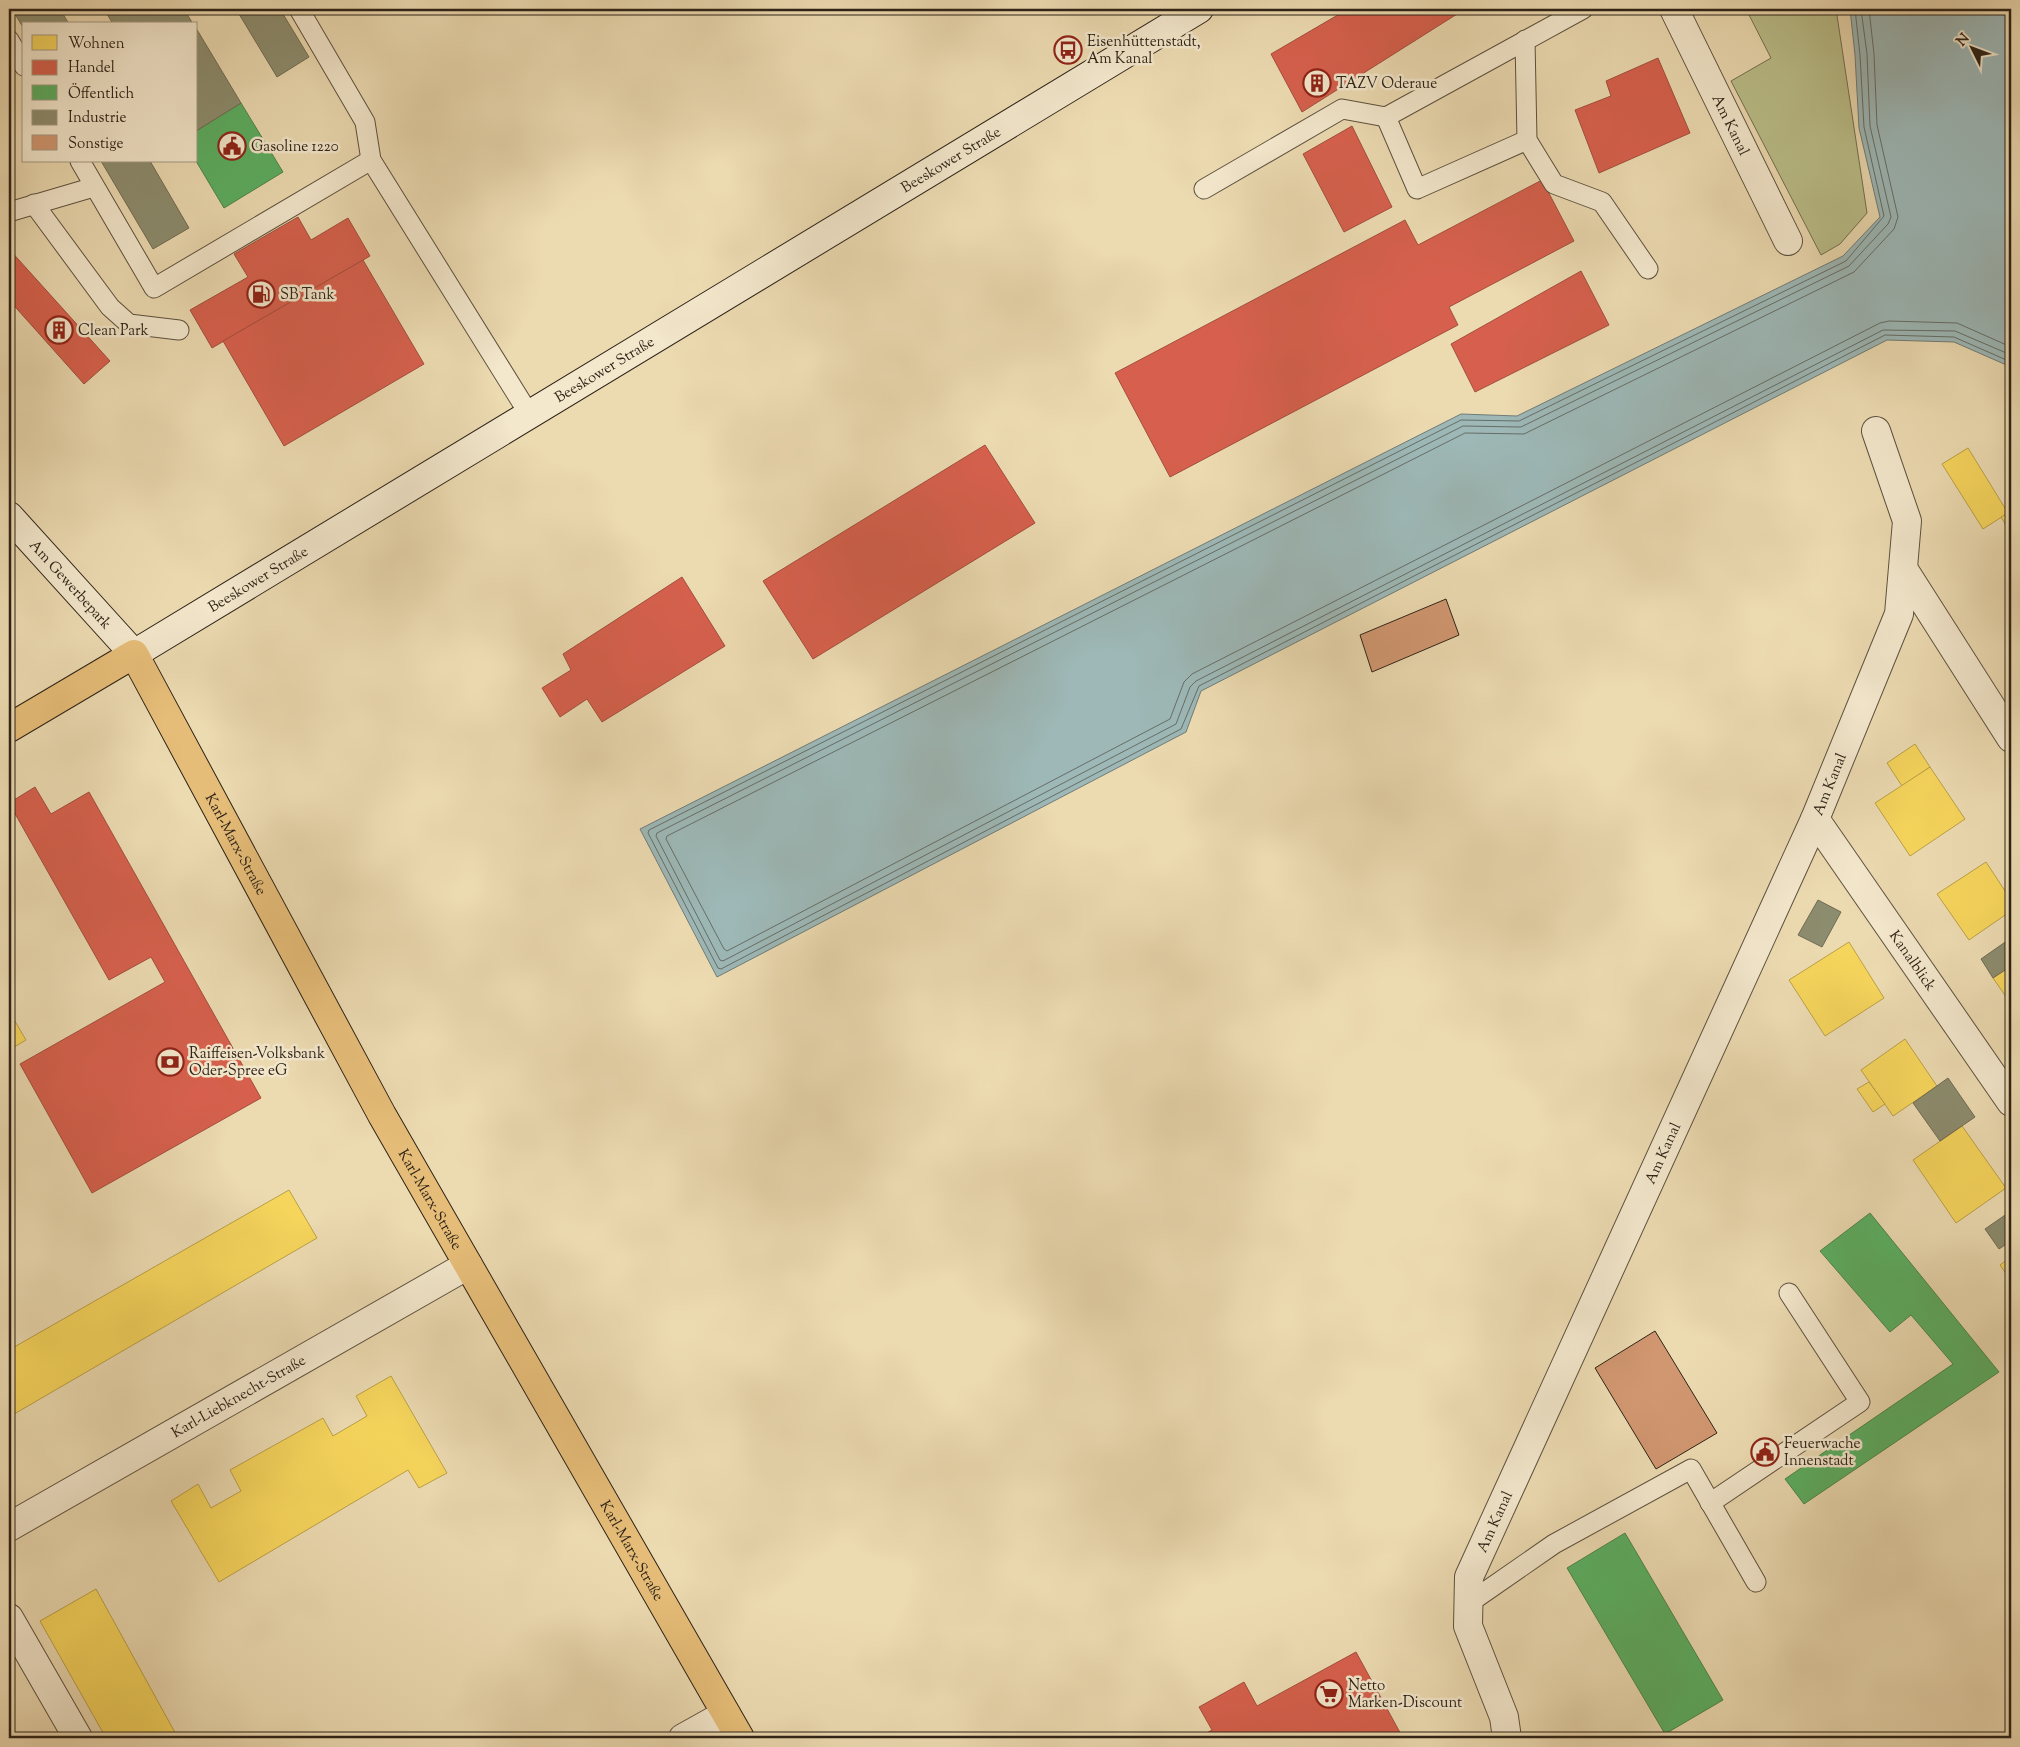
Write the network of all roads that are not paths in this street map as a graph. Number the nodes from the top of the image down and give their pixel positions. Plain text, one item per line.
1 (299, 9) edge
2 (1199, 9) edge
3 (1583, 9) edge
4 (1674, 9) edge
5 (9, 40) edge
6 (1525, 40) junction
7 (22, 63) edge
8 (1386, 117) junction
9 (1528, 140) junction
10 (371, 160) junction
11 (81, 162) edge
12 (94, 186) junction
13 (1204, 188) dead end
14 (34, 204) junction
15 (9, 212) edge
16 (1788, 241) dead end
17 (1648, 269) dead end
18 (179, 330) dead end
19 (529, 414) junction
20 (1876, 431) dead end
21 (9, 516) edge
22 (1904, 570) junction
23 (134, 654) junction
24 (9, 728) edge
25 (2011, 738) edge
26 (1815, 819) junction
27 (2011, 1102) edge
28 (468, 1265) junction
29 (1789, 1293) dead end
30 (1710, 1503) junction
31 (9, 1527) edge
32 (1756, 1582) dead end
33 (1469, 1603) junction
34 (9, 1618) edge
35 (726, 1714) junction
36 (78, 1738) edge
37 (683, 1738) edge
38 (740, 1738) edge
39 (1507, 1738) edge

1 - 10 lane
2 - 19 street, Beeskower Straße
3 - 6 lane
4 - 16 street, Am Kanal
5 - 7 lane
6 - 8 lane
6 - 9 lane
8 - 9 lane
8 - 13 lane
9 - 17 lane
10 - 12 lane
10 - 19 lane
11 - 12 lane
12 - 14 lane
14 - 15 lane
14 - 18 lane
19 - 23 street, Beeskower Straße
20 - 22 street, Am Kanal
21 - 23 street, Am Gewerbepark
22 - 25 street
22 - 26 street, Am Kanal
23 - 24 main road, Beeskower Straße
23 - 28 main road, Karl-Marx-Straße
26 - 27 street, Kanalblick
26 - 33 street, Am Kanal
28 - 31 street, Karl-Liebknecht-Straße
28 - 35 main road, Karl-Marx-Straße
29 - 30 lane
30 - 32 lane
30 - 33 lane
33 - 39 street, Am Kanal
34 - 36 street
35 - 37 street
35 - 38 main road, Karl-Marx-Straße

